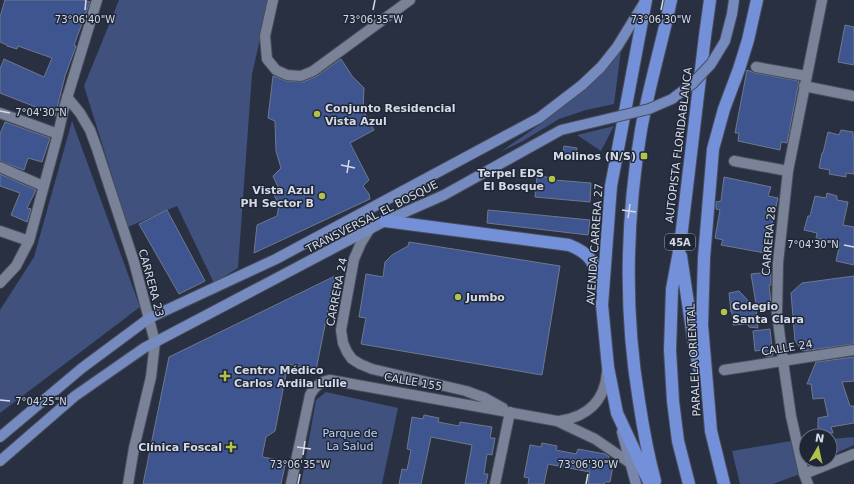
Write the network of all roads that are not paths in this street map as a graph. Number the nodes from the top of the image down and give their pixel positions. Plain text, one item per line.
1 (97, 0) edge
2 (273, 0) edge
3 (410, 0) edge
4 (646, 0) edge
5 (671, 0) edge
6 (710, 0) edge
7 (734, 0) edge
8 (757, 0) edge
9 (822, 0) edge
10 (756, 67) dead end
11 (805, 81) junction
12 (854, 96) edge
13 (67, 97) junction
14 (0, 113) edge
15 (58, 134) junction
16 (734, 161) dead end
17 (0, 167) edge
18 (788, 171) junction
19 (43, 186) junction
20 (385, 221) junction
21 (0, 230) edge
22 (369, 230) junction
23 (29, 241) junction
24 (680, 246) junction
25 (0, 283) edge
26 (602, 305) junction
27 (148, 319) junction
28 (155, 342) junction
29 (854, 350) edge
30 (352, 358) joint
31 (783, 362) junction
32 (608, 367) junction
33 (724, 370) dead end
34 (510, 412) junction
35 (616, 413) junction
36 (557, 421) junction
37 (711, 430) junction
38 (0, 436) edge
39 (854, 454) edge
40 (0, 461) edge
41 (630, 463) junction
42 (804, 474) junction
43 (128, 484) edge
44 (291, 484) edge
45 (495, 484) edge
46 (636, 484) edge
47 (650, 484) edge
48 (656, 484) edge
49 (689, 484) edge
50 (724, 484) edge
51 (808, 484) edge

1 - 13 street
2 - 3 street
4 - 26 highway, AVENIDA CARRERA 27
4 - 27 main road, TRANSVERSAL EL BOSQUE
5 - 48 highway
6 - 24 highway, AUTOPISTA FLORIDABLANCA / 45A
7 - 20 main road, TRANSVERSAL EL BOSQUE, bridge
8 - 37 highway, PARALELA ORIENTAL
9 - 11 street, CARRERA 28
10 - 11 street
11 - 12 street
11 - 18 street, CARRERA 28
13 - 15 street
13 - 27 street, CARRERA 23
14 - 15 street
15 - 19 street
16 - 18 street
17 - 19 street
18 - 31 street, CARRERA 28
19 - 23 street
20 - 22 main road, TRANSVERSAL EL BOSQUE
20 - 26 highway
21 - 23 street
22 - 28 main road, TRANSVERSAL EL BOSQUE
22 - 30 street, CARRERA 24
23 - 25 street
24 - 37 highway
24 - 49 highway, AUTOPISTA FLORIDABLANCA / 45A
26 - 32 highway, AVENIDA CARRERA 27
27 - 28 street, CARRERA 23
27 - 38 main road, TRANSVERSAL EL BOSQUE
28 - 40 main road, TRANSVERSAL EL BOSQUE
28 - 43 street, CARRERA 23
29 - 31 street, CALLE 24
30 - 34 street, CALLE 155
31 - 33 street, CALLE 24
31 - 42 street, CARRERA 28
32 - 35 highway, AVENIDA CARRERA 27
32 - 36 street, CALLE 155
34 - 36 street, CALLE 155
34 - 44 street, CALLE 155
34 - 45 street
35 - 41 street
35 - 47 highway, AVENIDA CARRERA 27
36 - 41 street, CALLE 155
37 - 50 highway, PARALELA ORIENTAL
39 - 42 street
41 - 46 street
42 - 51 street, CARRERA 28

